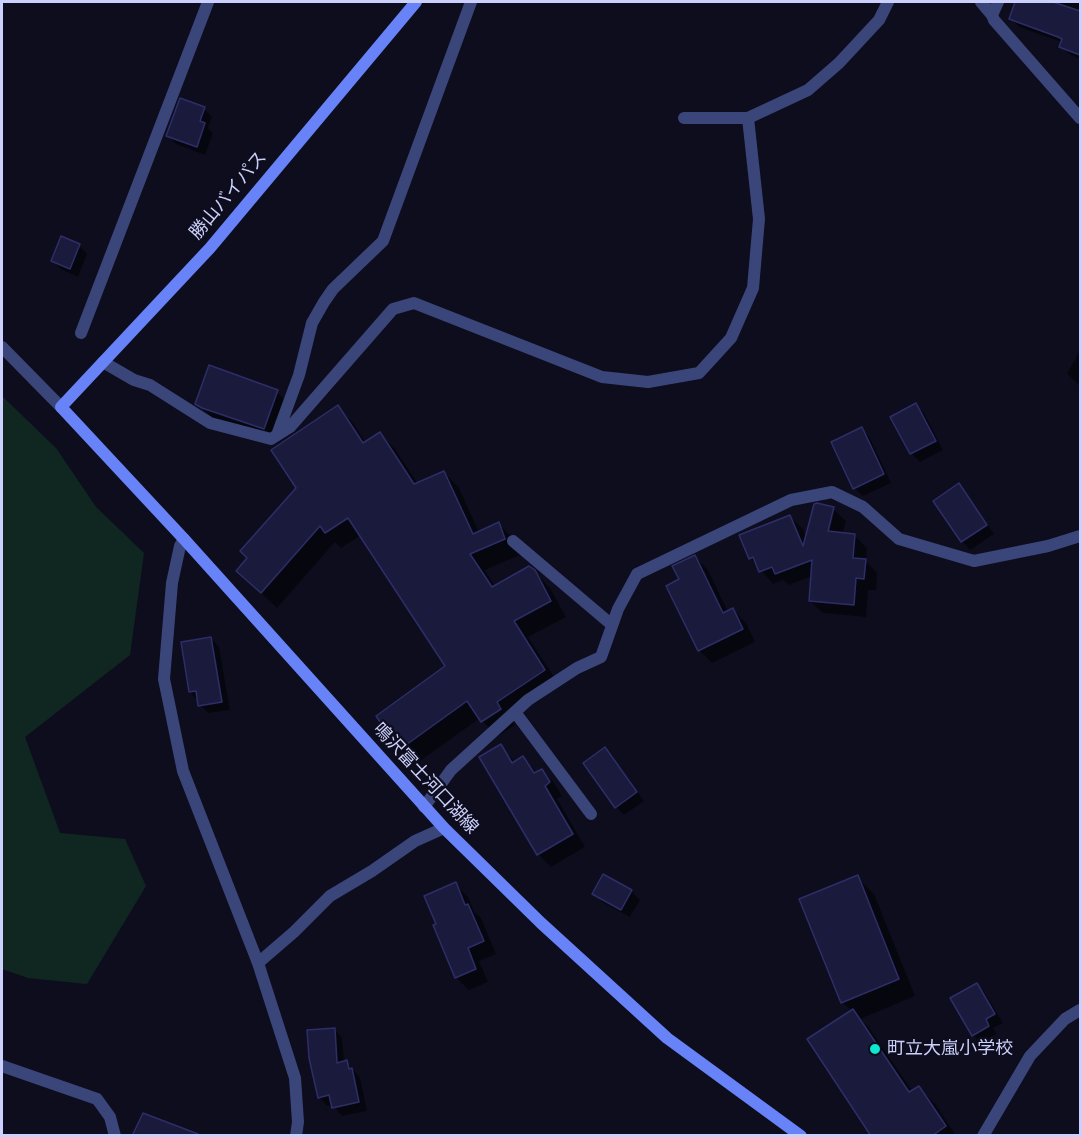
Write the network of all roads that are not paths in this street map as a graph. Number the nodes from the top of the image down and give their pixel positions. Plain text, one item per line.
1 (208, 2) edge
2 (416, 2) edge
3 (471, 2) edge
4 (888, 2) edge
5 (981, 2) edge
6 (998, 2) edge
7 (992, 15) junction
8 (684, 118) dead end
9 (748, 118) junction
10 (1080, 118) edge
11 (81, 333) dead end
12 (2, 347) edge
13 (103, 362) junction
14 (61, 407) junction
15 (277, 435) junction
16 (1080, 536) edge
17 (184, 539) junction
18 (513, 541) dead end
19 (612, 626) junction
20 (515, 712) junction
21 (424, 807) junction
22 (591, 814) dead end
23 (444, 828) junction
24 (258, 963) junction
25 (1080, 1010) edge
26 (2, 1066) edge
27 (115, 1136) edge
28 (296, 1136) edge
29 (801, 1136) edge
30 (983, 1136) edge

1 - 11 street
2 - 13 main road, 勝山バイパス
3 - 15 street
4 - 9 street
5 - 7 street
6 - 7 street
7 - 10 street
8 - 9 street
9 - 15 street
12 - 14 street
13 - 14 main road, 勝山バイパス
13 - 15 street
14 - 17 main road, 鳴沢富士河口湖線
16 - 19 street
17 - 21 main road, 鳴沢富士河口湖線
17 - 24 street
18 - 19 street
19 - 20 street
20 - 21 street
20 - 22 street
21 - 23 main road, 鳴沢富士河口湖線
23 - 24 street
23 - 29 main road, 鳴沢富士河口湖線
24 - 28 street
25 - 30 street
26 - 27 street

